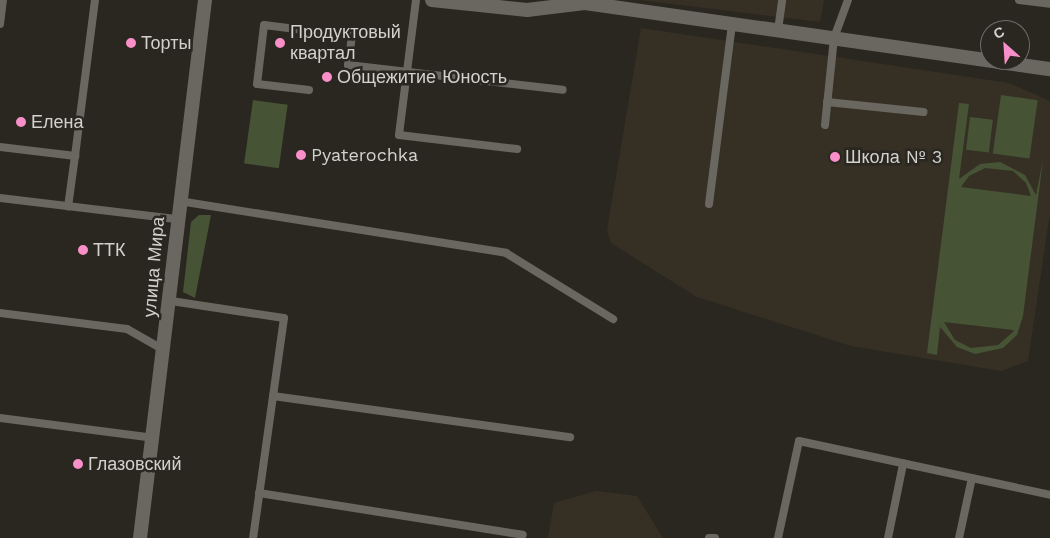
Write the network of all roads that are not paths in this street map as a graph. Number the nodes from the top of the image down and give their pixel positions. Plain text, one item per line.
1 (3, 0) edge
2 (95, 0) edge
3 (205, 0) edge
4 (416, 0) edge
5 (432, 0) edge
6 (782, 0) edge
7 (848, 0) edge
8 (1019, 0) edge
9 (499, 4) edge
10 (1050, 4) edge
11 (0, 24) edge
12 (732, 24) junction
13 (778, 30) junction
14 (834, 38) junction
15 (1050, 69) edge
16 (407, 72) junction
17 (309, 90) dead end
18 (563, 90) dead end
19 (827, 102) junction
20 (923, 112) dead end
21 (825, 125) dead end
22 (0, 146) edge
23 (517, 149) dead end
24 (75, 156) junction
25 (0, 198) edge
26 (179, 201) junction
27 (709, 204) dead end
28 (68, 207) junction
29 (176, 219) junction
30 (171, 302) junction
31 (0, 313) edge
32 (613, 319) dead end
33 (165, 350) junction
34 (273, 396) junction
35 (0, 418) edge
36 (570, 437) dead end
37 (153, 438) junction
38 (903, 464) junction
39 (972, 478) junction
40 (259, 493) junction
41 (1050, 495) edge
42 (523, 535) dead end
43 (140, 538) edge
44 (252, 538) edge
45 (709, 538) edge
46 (715, 538) edge
47 (778, 538) edge
48 (888, 538) edge
49 (959, 538) edge

1 - 11 lane
2 - 24 lane
3 - 26 street, улица Мира
4 - 16 lane
5 - 9 street
6 - 13 lane
7 - 14 lane
8 - 10 lane
9 - 12 street
12 - 13 street
12 - 27 lane
13 - 14 street
14 - 15 street
14 - 19 lane
16 - 17 lane
16 - 18 lane
16 - 23 lane
19 - 20 lane
19 - 21 lane
22 - 24 lane
24 - 28 lane
25 - 28 lane
26 - 29 street, улица Мира
26 - 32 lane
28 - 29 lane
29 - 30 street, улица Мира
30 - 33 street, улица Мира
30 - 34 lane
31 - 33 lane
33 - 37 street, улица Мира
34 - 36 lane
34 - 40 lane
35 - 37 lane
37 - 43 street, улица Мира
38 - 39 lane
38 - 47 lane
38 - 48 lane
39 - 41 lane
39 - 49 lane
40 - 42 lane
40 - 44 lane
45 - 46 lane

